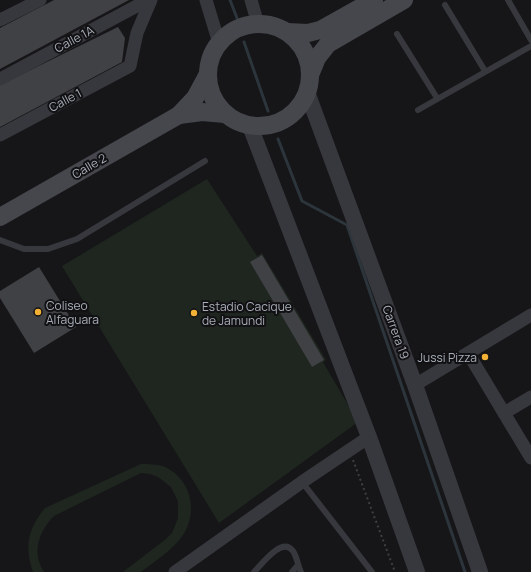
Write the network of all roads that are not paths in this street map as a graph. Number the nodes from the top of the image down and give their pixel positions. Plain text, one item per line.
1 (40, 0) edge
2 (148, 0) edge
3 (151, 0) edge
4 (206, 0) edge
5 (250, 0) edge
6 (374, 0) edge
7 (404, 0) edge
8 (508, 0) edge
9 (445, 5) dead end
10 (0, 20) edge
11 (258, 24) junction
12 (287, 32) junction
13 (397, 34) dead end
14 (531, 40) edge
15 (219, 43) junction
16 (531, 46) edge
17 (485, 71) junction
18 (208, 74) junction
19 (310, 75) junction
20 (0, 79) edge
21 (307, 92) junction
22 (437, 98) junction
23 (418, 110) dead end
24 (225, 114) junction
25 (179, 115) junction
26 (250, 126) junction
27 (0, 135) edge
28 (205, 161) dead end
29 (0, 217) edge
30 (0, 240) edge
31 (531, 315) edge
32 (468, 353) junction
33 (415, 385) junction
34 (531, 397) edge
35 (504, 413) junction
36 (369, 437) junction
37 (531, 458) edge
38 (302, 482) junction
39 (298, 565) junction
40 (175, 572) edge
41 (254, 572) edge
42 (292, 572) edge
43 (301, 572) edge
44 (372, 572) edge
45 (417, 572) edge
46 (480, 572) edge

1 - 10 street
2 - 20 street, Calle 1A
3 - 27 street, Calle 1
4 - 15 street
5 - 11 street
6 - 12 main road
7 - 19 main road
8 - 14 lane
9 - 17 lane
11 - 12 main road
11 - 15 main road
12 - 19 main road
13 - 22 lane
15 - 18 main road
16 - 17 lane
17 - 22 lane
18 - 24 main road
18 - 25 main road, Calle 2
19 - 21 main road
21 - 26 main road
21 - 33 street, Carrera 19
22 - 23 lane
24 - 25 main road, Calle 2
24 - 26 main road
25 - 29 main road, Calle 2
26 - 36 street
28 - 30 lane
31 - 32 street
32 - 33 street
32 - 35 street
33 - 46 street, Carrera 19
34 - 35 street
35 - 37 street
36 - 38 street
36 - 45 street
38 - 40 street
38 - 44 lane
39 - 41 lane
39 - 42 lane
39 - 43 lane

